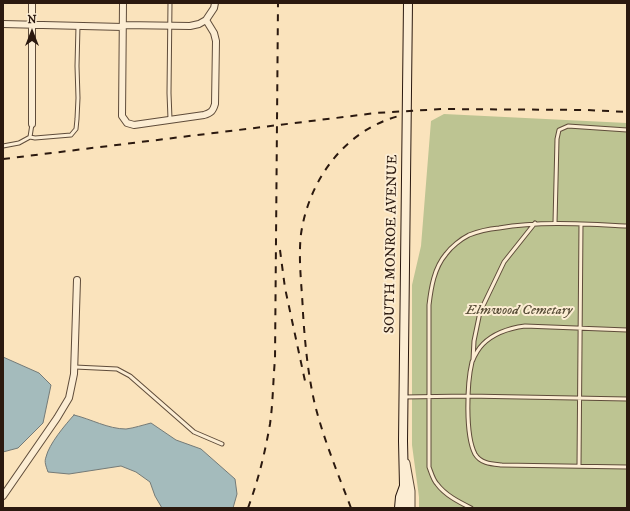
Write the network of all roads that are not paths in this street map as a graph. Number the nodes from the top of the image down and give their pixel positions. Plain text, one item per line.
1 (32, 3) edge
2 (123, 3) edge
3 (170, 3) edge
4 (215, 3) edge
5 (408, 3) edge
6 (206, 20) junction
7 (3, 24) edge
8 (33, 24) junction
9 (78, 26) junction
10 (123, 26) junction
11 (170, 26) junction
12 (170, 120) junction
13 (32, 124) joint
14 (627, 130) edge
15 (30, 137) junction
16 (3, 146) edge
17 (536, 223) junction
18 (554, 224) junction
19 (581, 224) junction
20 (627, 226) edge
21 (77, 280) dead end
22 (580, 327) junction
23 (627, 330) edge
24 (472, 361) junction
25 (74, 366) junction
26 (468, 396) junction
27 (404, 397) junction
28 (429, 397) junction
29 (578, 398) junction
30 (627, 399) edge
31 (403, 441) junction
32 (222, 444) dead end
33 (579, 466) junction
34 (627, 467) edge
35 (404, 486) junction
36 (3, 496) edge
37 (399, 508) edge
38 (406, 508) edge
39 (411, 508) edge
40 (471, 508) edge

1 - 8 street
2 - 10 street
3 - 11 lane
4 - 6 street
5 - 27 main road, SOUTH MONROE AVENUE
6 - 11 street
6 - 12 street
7 - 8 street
8 - 9 street
8 - 13 street
9 - 10 street
9 - 15 lane
10 - 11 street
10 - 12 street
11 - 12 lane
13 - 15 lane
14 - 18 lane
15 - 16 lane
17 - 18 lane
17 - 24 lane
17 - 28 lane
18 - 19 lane
19 - 20 lane
19 - 22 lane
21 - 25 street
22 - 23 lane
22 - 24 lane
22 - 29 lane
24 - 26 lane
25 - 32 lane
25 - 36 street
26 - 28 lane
26 - 29 lane
26 - 33 lane
27 - 28 lane
27 - 31 main road, SOUTH MONROE AVENUE
28 - 40 lane
29 - 30 lane
29 - 33 lane
31 - 35 main road, SOUTH MONROE AVENUE
31 - 39 street
33 - 34 lane
35 - 37 main road, SOUTH MONROE AVENUE
35 - 38 main road, SOUTH MONROE AVENUE

